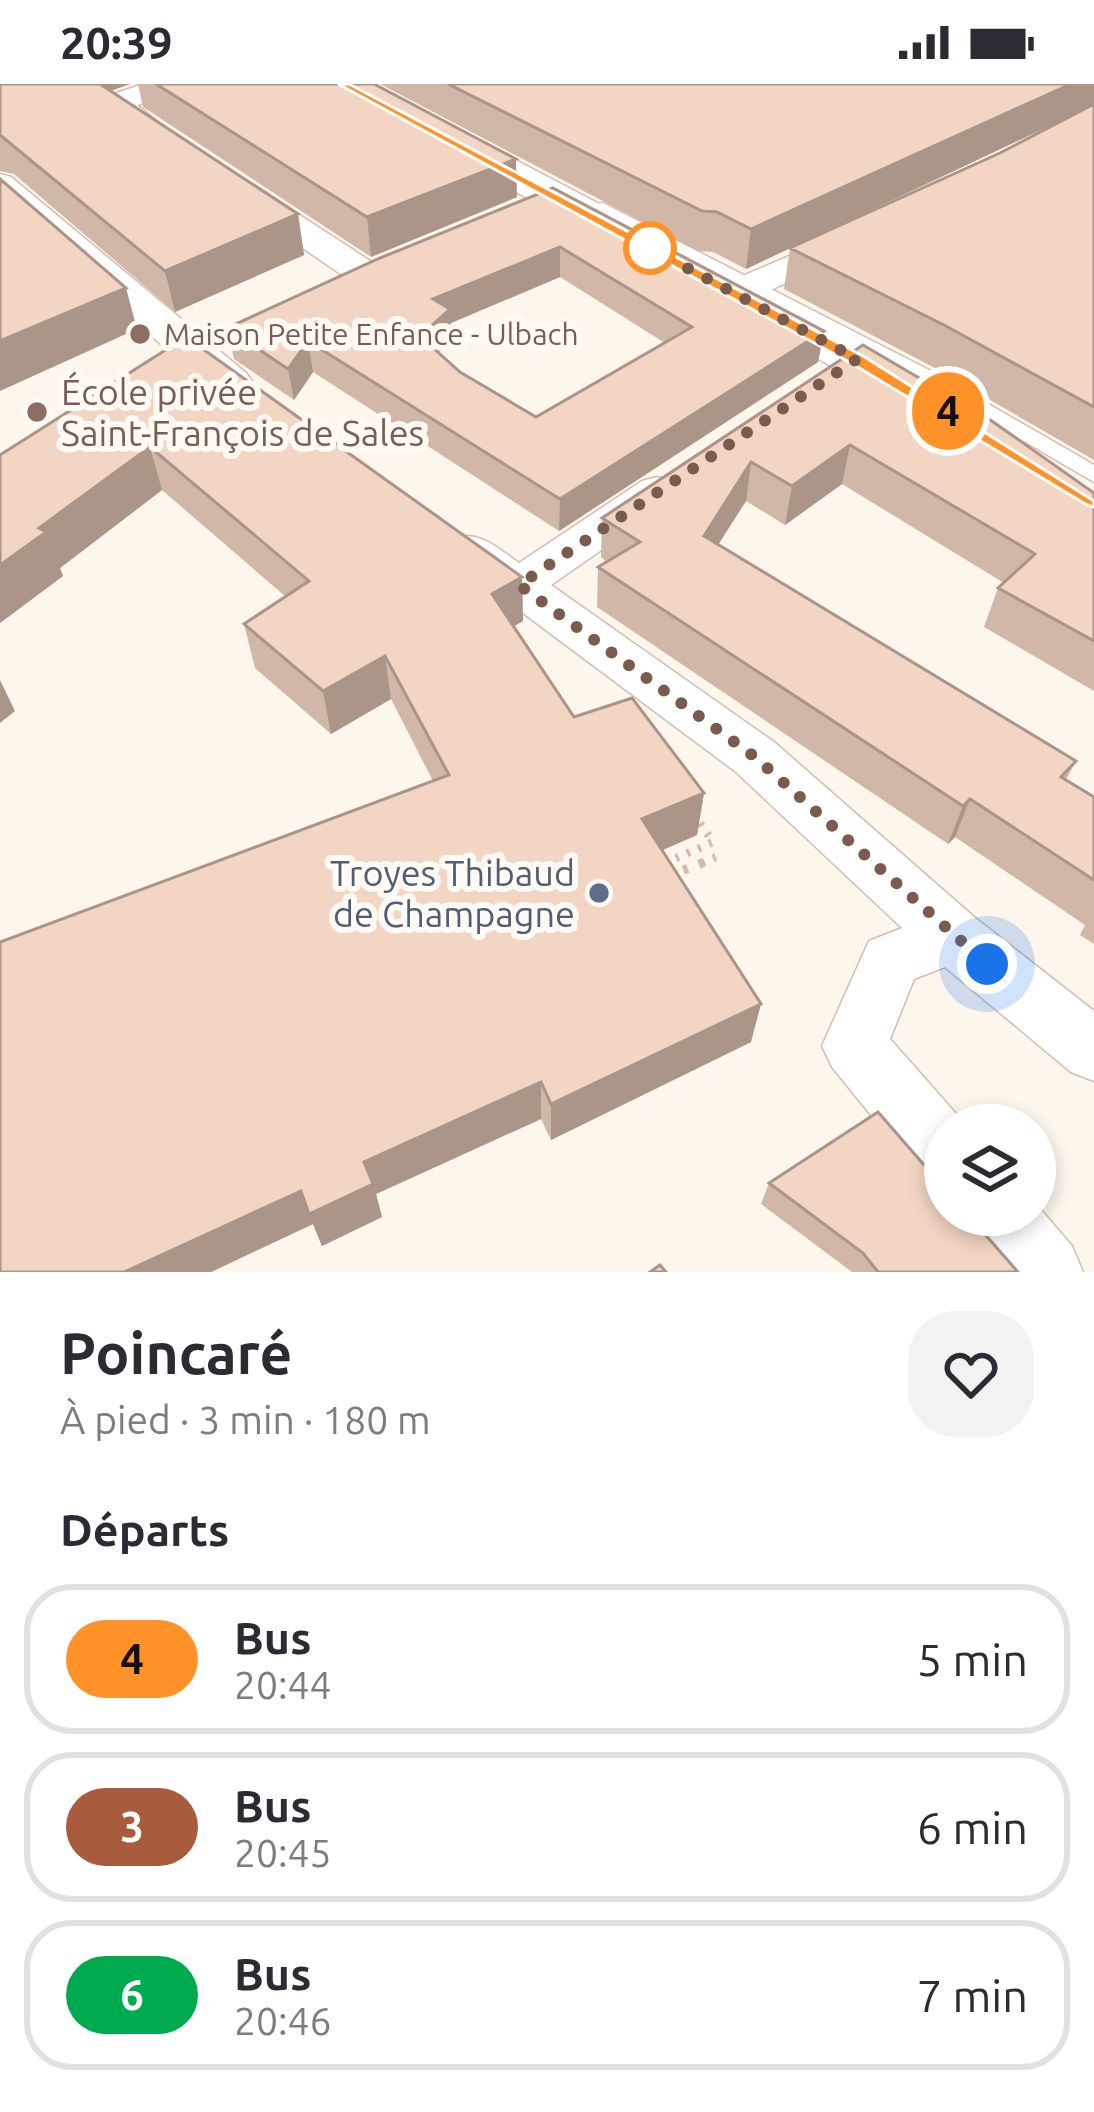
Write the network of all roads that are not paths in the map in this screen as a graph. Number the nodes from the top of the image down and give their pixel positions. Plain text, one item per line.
1 (171, 84) edge
2 (344, 84) edge
3 (362, 84) edge
4 (188, 156) edge
5 (225, 180) edge
6 (0, 184) edge
7 (557, 197) junction
8 (515, 215) edge
9 (872, 230) edge
10 (410, 259) edge
11 (368, 276) junction
12 (744, 289) junction
13 (327, 295) edge
14 (210, 349) junction
15 (857, 359) junction
16 (817, 382) edge
17 (153, 384) edge
18 (274, 410) edge
19 (699, 463) edge
20 (1094, 475) edge
21 (1094, 501) edge
22 (443, 531) edge
23 (519, 585) junction
24 (952, 936) junction
25 (1094, 1051) edge
26 (924, 1128) edge
27 (1016, 1236) edge
28 (1046, 1272) edge

1 - 4 street
2 - 7 street
3 - 12 lane
5 - 11 street
6 - 14 street
7 - 8 street
7 - 12 street
9 - 12 street
10 - 11 street
11 - 13 street
12 - 15 street
12 - 20 lane
14 - 17 street
14 - 18 street
15 - 16 street
15 - 21 street
19 - 23 street
22 - 23 street
23 - 24 street
24 - 25 street
24 - 26 street
27 - 28 street

